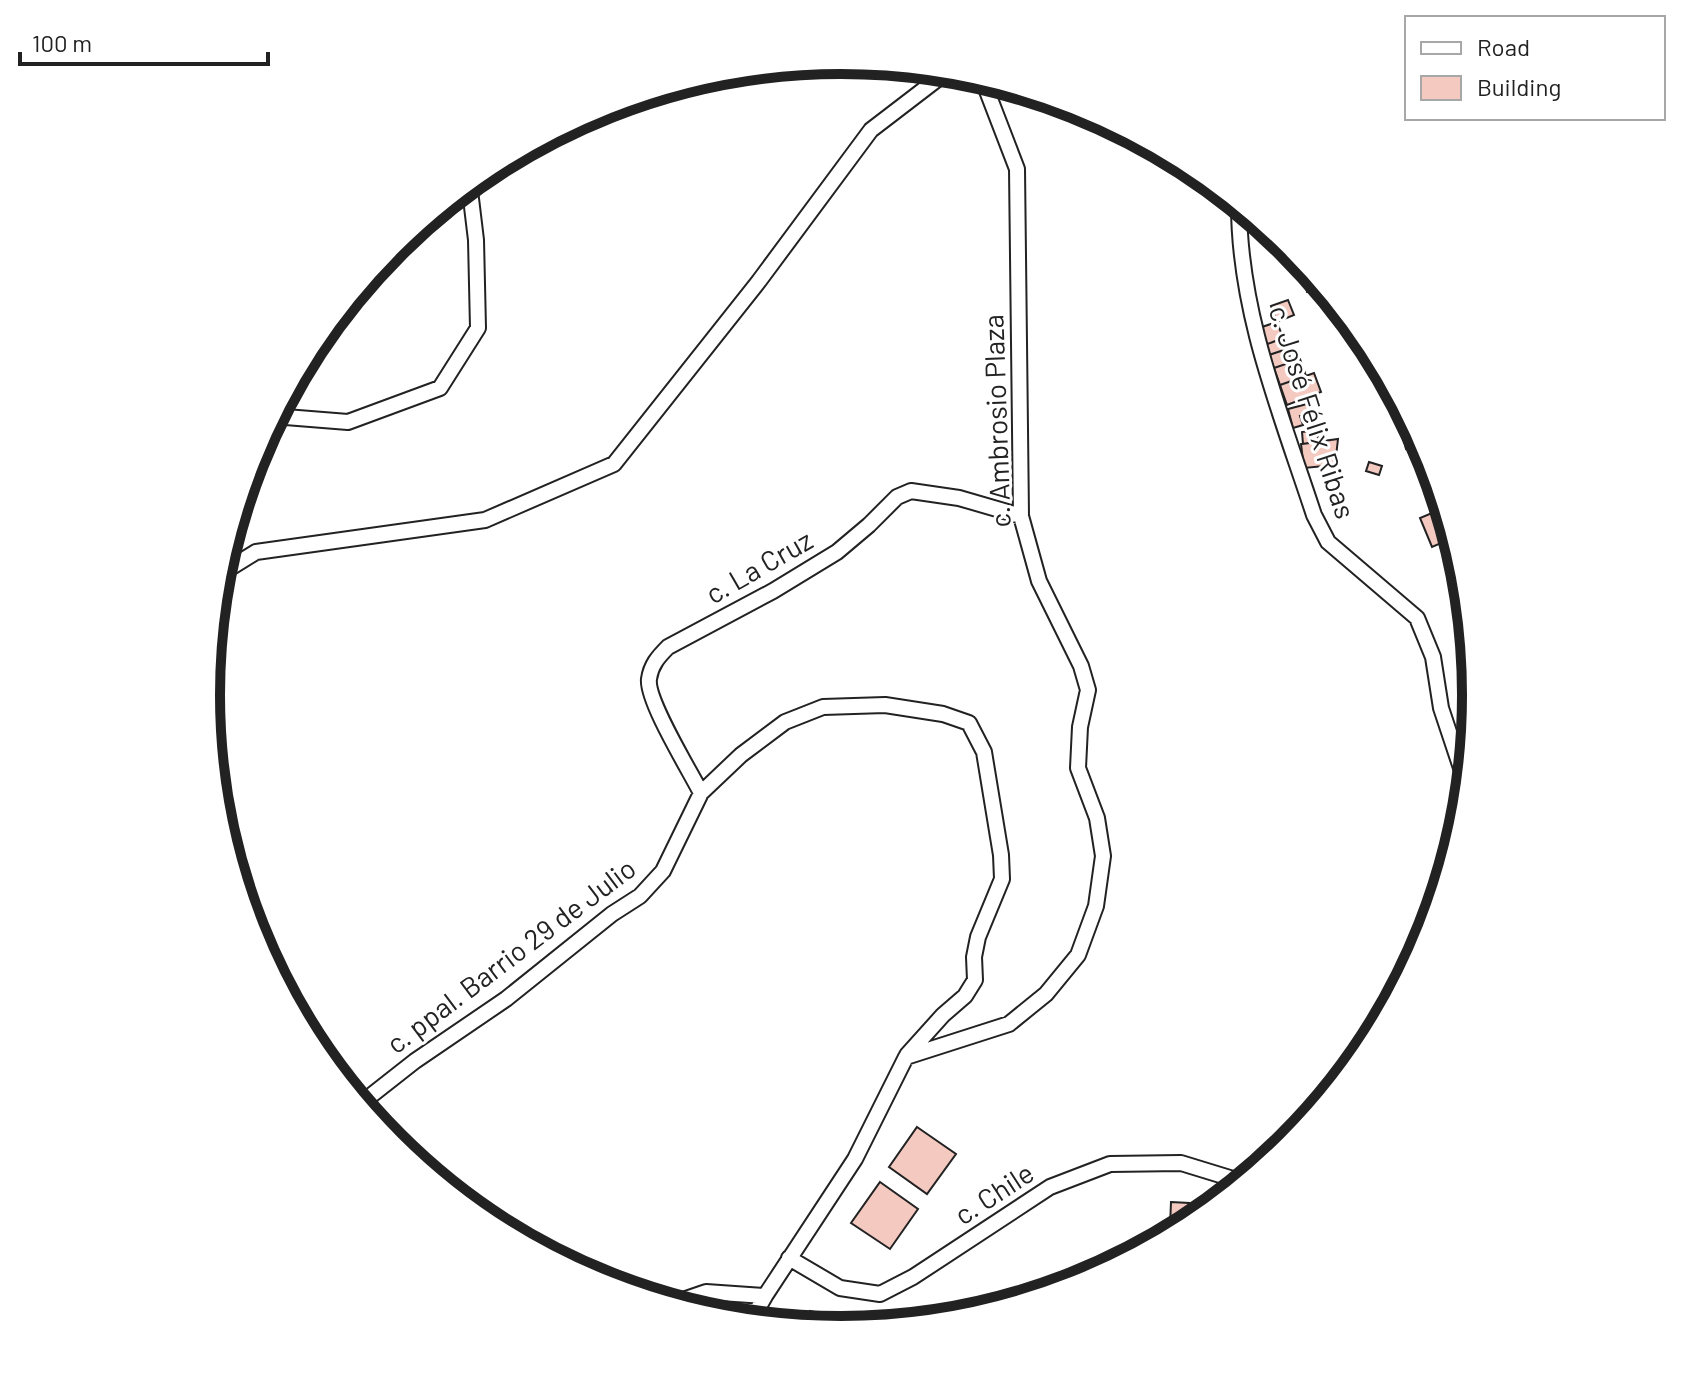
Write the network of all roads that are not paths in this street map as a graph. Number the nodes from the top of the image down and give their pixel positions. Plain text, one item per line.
1 (935, 81) edge
2 (987, 92) edge
3 (471, 196) edge
4 (1239, 219) edge
5 (286, 417) edge
6 (1021, 516) junction
7 (233, 566) edge
8 (1458, 758) edge
9 (701, 793) junction
10 (906, 1057) junction
11 (369, 1097) edge
12 (1231, 1178) edge
13 (789, 1258) junction
14 (765, 1296) junction
15 (690, 1297) edge
16 (757, 1311) edge

1 - 7 street
2 - 6 street, c. Ambrosio Plaza
3 - 5 street
4 - 8 street, c. José Félix Ribas
6 - 9 street, c. La Cruz
6 - 10 street, c. Ambrosio Plaza
9 - 10 street, c. ppal. Barrio 29 de Julio
9 - 11 street, c. ppal. Barrio 29 de Julio
10 - 13 street
12 - 13 street, c. Chile
13 - 14 street
14 - 15 street
14 - 16 street

